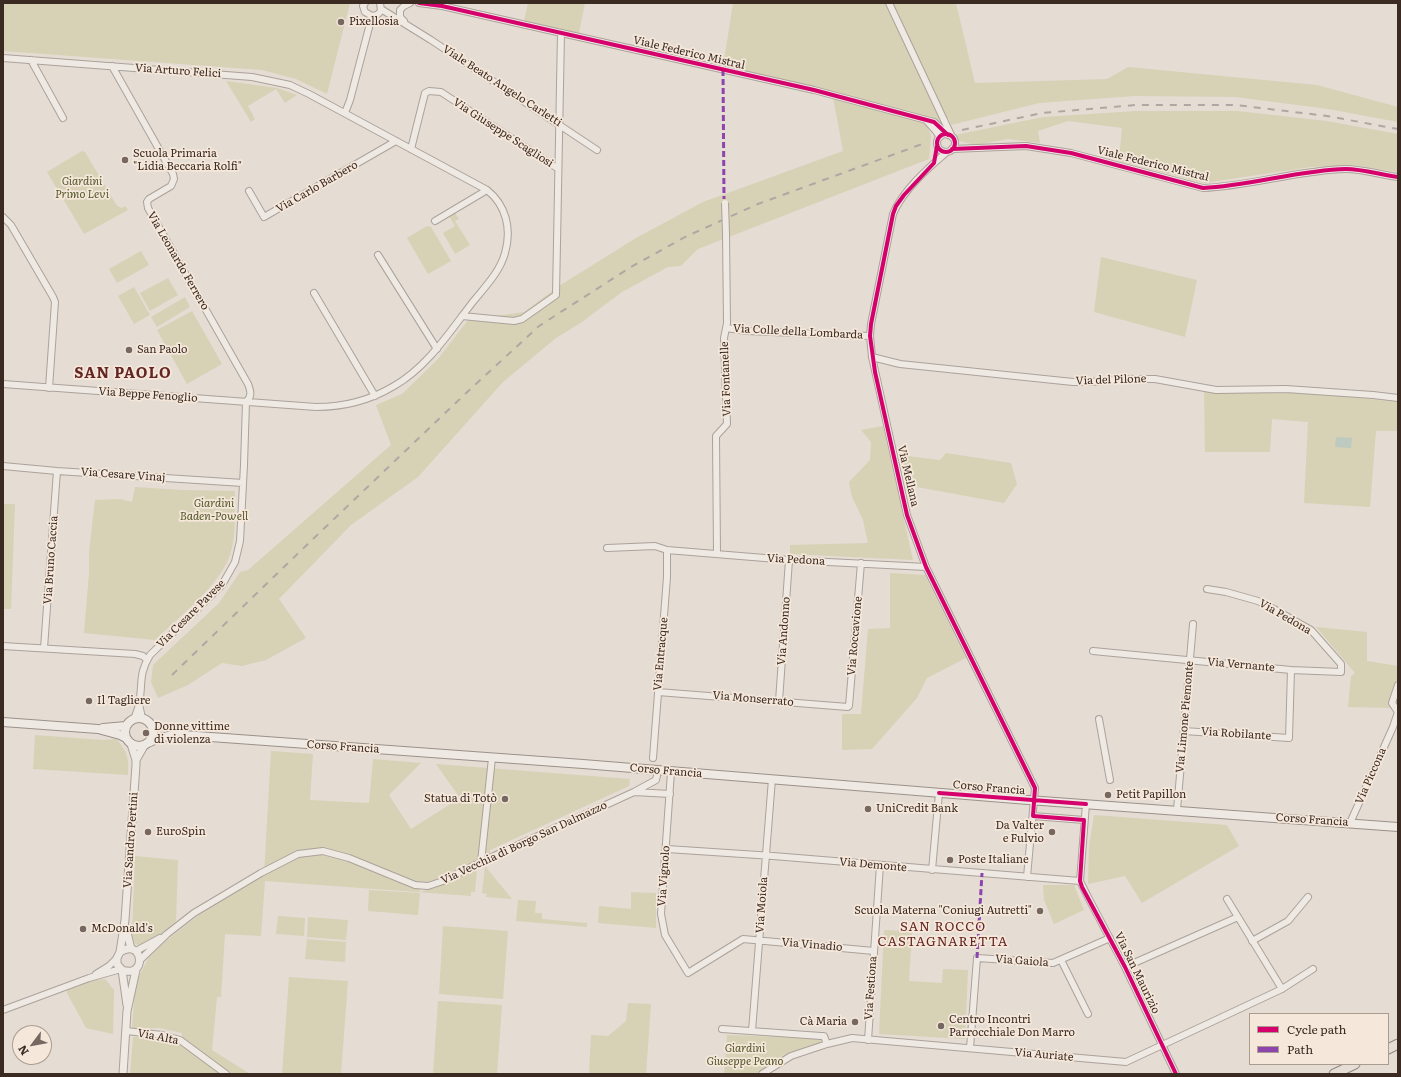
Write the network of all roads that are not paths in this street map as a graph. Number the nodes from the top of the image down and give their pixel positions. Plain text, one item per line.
1 (364, 3) edge
2 (410, 3) edge
3 (419, 3) edge
4 (889, 3) edge
5 (381, 6) edge
6 (372, 16) junction
7 (406, 24) junction
8 (561, 33) junction
9 (3, 58) edge
10 (31, 60) junction
11 (112, 66) junction
12 (346, 113) junction
13 (63, 118) dead end
14 (925, 119) junction
15 (559, 124) junction
16 (940, 137) junction
17 (952, 138) junction
18 (396, 142) junction
19 (937, 146) junction
20 (974, 147) junction
21 (411, 149) junction
22 (597, 150) dead end
23 (950, 150) junction
24 (934, 163) junction
25 (558, 168) junction
26 (1398, 178) edge
27 (487, 190) junction
28 (249, 192) dead end
29 (724, 201) dead end
30 (3, 217) edge
31 (435, 221) dead end
32 (378, 254) dead end
33 (314, 293) dead end
34 (462, 316) junction
35 (726, 328) junction
36 (870, 336) junction
37 (437, 349) junction
38 (872, 357) junction
39 (3, 384) edge
40 (48, 388) junction
41 (375, 396) junction
42 (1398, 398) edge
43 (246, 402) junction
44 (3, 466) edge
45 (57, 471) junction
46 (243, 484) junction
47 (607, 548) dead end
48 (667, 550) junction
49 (717, 554) junction
50 (789, 560) junction
51 (861, 563) junction
52 (926, 567) junction
53 (1207, 589) dead end
54 (1193, 624) dead end
55 (3, 646) edge
56 (44, 648) junction
57 (1093, 651) dead end
58 (147, 660) junction
59 (1190, 661) junction
60 (1291, 670) junction
61 (1398, 685) edge
62 (658, 692) junction
63 (779, 701) junction
64 (848, 707) joint
65 (138, 718) junction
66 (1099, 719) dead end
67 (3, 722) edge
68 (126, 726) junction
69 (152, 726) junction
70 (98, 729) junction
71 (1184, 731) junction
72 (174, 734) junction
73 (128, 741) junction
74 (147, 744) junction
75 (492, 758) junction
76 (653, 758) dead end
77 (136, 760) junction
78 (658, 771) junction
79 (671, 772) junction
80 (772, 780) junction
81 (1110, 780) dead end
82 (634, 792) junction
83 (939, 793) junction
84 (670, 794) junction
85 (1035, 800) junction
86 (1086, 804) junction
87 (1177, 810) junction
88 (1033, 816) junction
89 (1084, 820) junction
90 (1350, 823) junction
91 (1398, 826) edge
92 (667, 849) junction
93 (765, 856) junction
94 (481, 862) junction
95 (880, 865) junction
96 (932, 870) junction
97 (1028, 877) junction
98 (1080, 881) junction
99 (1308, 897) dead end
100 (1227, 899) dead end
101 (1238, 917) junction
102 (125, 920) junction
103 (167, 934) junction
104 (1110, 938) junction
105 (760, 941) junction
106 (1252, 941) junction
107 (133, 950) junction
108 (874, 951) junction
109 (118, 955) junction
110 (140, 960) junction
111 (1061, 960) junction
112 (1126, 967) junction
113 (1313, 969) dead end
114 (122, 970) junction
115 (136, 970) junction
116 (688, 973) joint
117 (89, 978) junction
118 (1282, 989) junction
119 (3, 1010) edge
120 (127, 1011) junction
121 (1088, 1014) dead end
122 (722, 1029) dead end
123 (126, 1031) junction
124 (752, 1031) junction
125 (868, 1040) junction
126 (826, 1044) junction
127 (1162, 1044) junction
128 (970, 1048) junction
129 (1353, 1065) edge
130 (123, 1074) edge
131 (226, 1074) edge
132 (762, 1074) edge
133 (1176, 1074) edge
134 (1334, 1074) edge

1 - 6 street
2 - 7 street
3 - 8 street, Viale Federico Mistral
4 - 17 street
5 - 6 street
5 - 7 street, Viale Beato Angelo Carletti
6 - 12 street
7 - 15 street, Viale Beato Angelo Carletti
8 - 14 street, Viale Federico Mistral
8 - 15 street
9 - 10 street, Via Arturo Felici
10 - 11 street, Via Arturo Felici
10 - 13 street
11 - 12 street, Via Arturo Felici
11 - 43 street, Via Leonardo Ferrero
12 - 18 street
14 - 16 street
14 - 17 street, Viale Federico Mistral
15 - 22 street, Viale Beato Angelo Carletti
15 - 25 street
16 - 17 street
16 - 19 street
17 - 20 street, Viale Federico Mistral
17 - 23 street
18 - 21 street
18 - 28 street, Via Carlo Barbero
19 - 23 street
19 - 24 street
20 - 23 street, Viale Federico Mistral
20 - 26 street, Viale Federico Mistral
21 - 25 street, Via Giuseppe Scagliosi
21 - 27 street
23 - 24 street, Via Mellana
24 - 36 street, Via Mellana
25 - 34 street, Via Giuseppe Scagliosi
27 - 31 street
27 - 34 street
29 - 35 street, Via Fontanelle, bridge
30 - 40 street
32 - 37 street
33 - 41 street
34 - 37 street
35 - 36 street, Via Colle della Lombarda
35 - 49 street, Via Fontanelle
36 - 38 street, Via Mellana
37 - 41 street
38 - 42 street, Via del Pilone
38 - 52 street, Via Mellana
39 - 40 street, Via Beppe Fenoglio
40 - 43 street, Via Beppe Fenoglio
41 - 43 street
43 - 46 street, Via Cesare Pavese
44 - 45 street, Via Cesare Vinaj
45 - 46 street, Via Cesare Vinaj
45 - 56 street, Via Bruno Caccia
46 - 58 street, Via Cesare Pavese
47 - 48 street, Via Pedona
48 - 49 street, Via Pedona
48 - 62 street, Via Entracque
49 - 50 street, Via Pedona
50 - 51 street, Via Pedona
50 - 63 street, Via Andonno
51 - 52 street, Via Pedona
51 - 64 street, Via Roccavione
52 - 85 street, Via Mellana
53 - 60 street, Via Pedona
54 - 59 street, Via Limone Piemonte
55 - 56 street
56 - 58 street
57 - 59 street, Via Vernante
58 - 65 street, Via Cesare Pavese
59 - 60 street, Via Vernante
59 - 71 street, Via Limone Piemonte
60 - 71 street, Via Robilante
61 - 90 street, Via Piccona
62 - 63 street, Via Monserrato
62 - 76 street, Via Entracque
63 - 64 street, Via Monserrato
65 - 68 main road
65 - 69 main road
66 - 81 street
67 - 70 main road
68 - 70 main road
68 - 73 main road
69 - 72 main road, Corso Francia
69 - 74 main road
70 - 73 main road
71 - 87 street, Via Limone Piemonte
72 - 74 main road, Corso Francia
72 - 75 main road, Corso Francia
73 - 74 main road
73 - 77 street, Via Sandro Pertini
74 - 77 street, Via Sandro Pertini
75 - 78 main road, Corso Francia
75 - 94 street
77 - 102 street, Via Sandro Pertini
78 - 79 main road, Corso Francia
78 - 82 street, Via Vecchia di Borgo San Dalmazzo
79 - 80 main road, Corso Francia
79 - 84 street, Via Vignolo
80 - 83 main road, Corso Francia
80 - 93 street, Via Moiola
82 - 84 street
82 - 94 street, Via Vecchia di Borgo San Dalmazzo
83 - 85 main road, Corso Francia
83 - 96 street
84 - 92 street, Via Vignolo
85 - 86 main road, Corso Francia
85 - 88 street, Via Mellana
86 - 87 main road, Corso Francia
86 - 89 street
87 - 90 main road, Corso Francia
88 - 89 street
88 - 97 street, Via Mellana
89 - 98 street
90 - 91 main road, Corso Francia
92 - 93 street, Via Demonte
92 - 116 street, Via Vignolo
93 - 95 street, Via Demonte
93 - 105 street, Via Moiola
94 - 103 street, Via Vecchia di Borgo San Dalmazzo
95 - 96 street, Via Demonte
95 - 108 street, Via Festiona
96 - 97 street, Via Demonte
97 - 98 street, Via Demonte
98 - 104 street, Via San Maurizio
99 - 106 street
100 - 101 street
101 - 106 street
101 - 112 street
102 - 107 street, Via Sandro Pertini
102 - 109 street, Via Sandro Pertini
103 - 107 street, Via Vecchia di Borgo San Dalmazzo
103 - 110 street, Via Vecchia di Borgo San Dalmazzo
104 - 111 street, Via Gaiola
104 - 112 street, Via San Maurizio
105 - 108 street, Via Vinadio
105 - 116 street, Via Vinadio
105 - 124 street, Via Moiola
106 - 118 street
107 - 109 street
107 - 110 street
108 - 125 street, Via Festiona
109 - 114 street
109 - 117 street
110 - 115 street
111 - 121 street
111 - 128 street, Via Gaiola
112 - 127 street, Via San Maurizio
113 - 118 street, Via Auriate
114 - 115 street
114 - 117 street
114 - 120 street
115 - 120 street
117 - 119 street
118 - 127 street, Via Auriate
120 - 123 street
122 - 124 street
123 - 130 street
123 - 131 street, Via Alta
124 - 126 street
125 - 126 street, Via Auriate
125 - 128 street, Via Auriate
126 - 132 street, Via Auriate
127 - 128 street, Via Auriate
127 - 133 street, Via San Maurizio
129 - 134 main road

